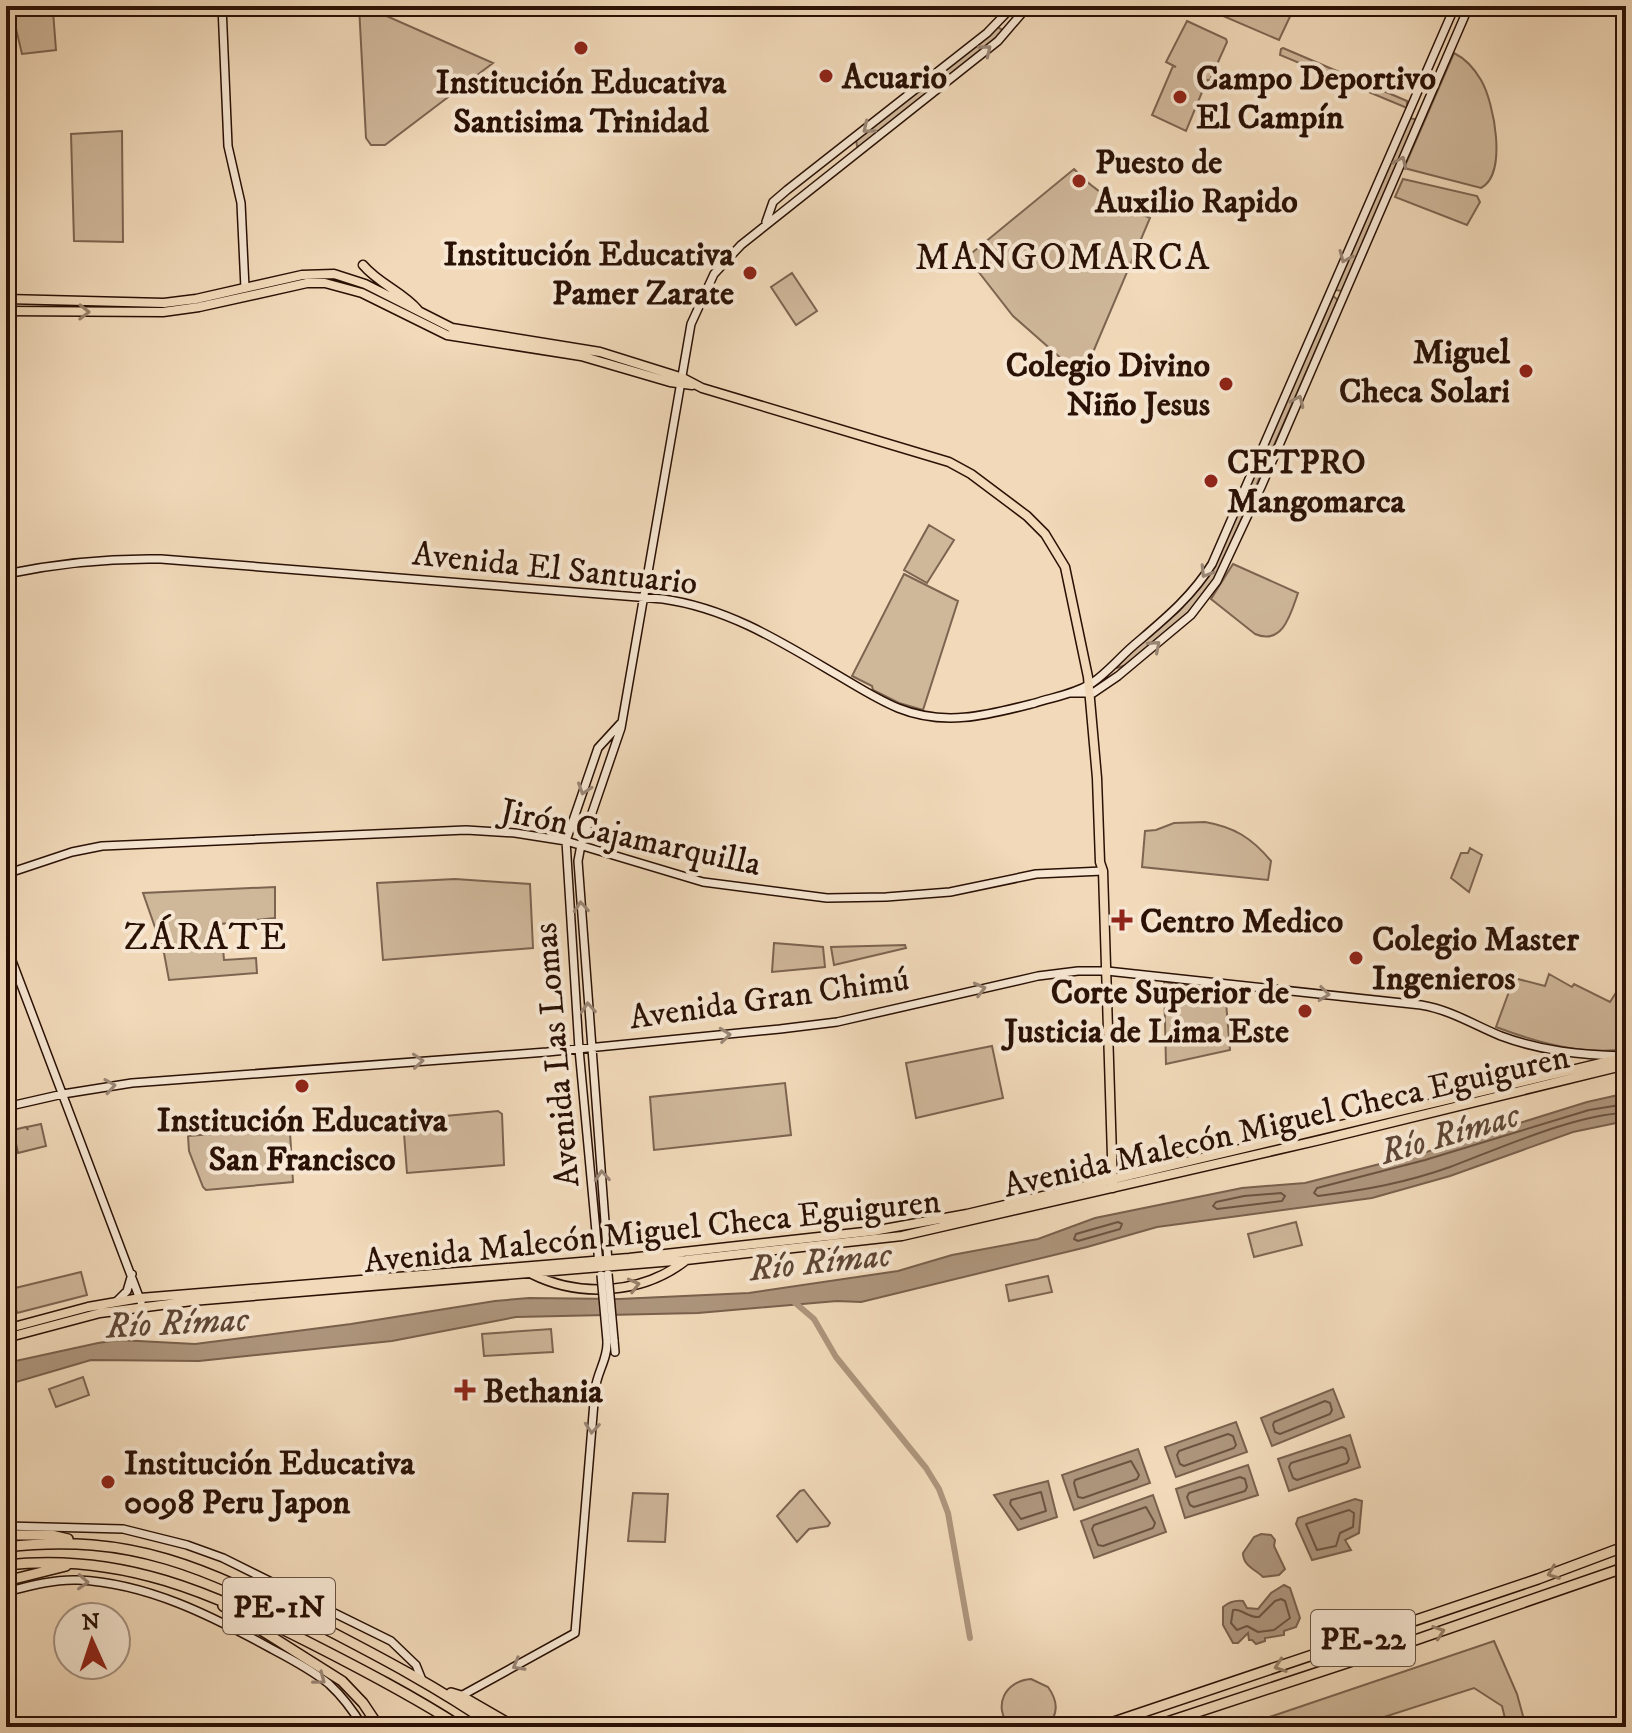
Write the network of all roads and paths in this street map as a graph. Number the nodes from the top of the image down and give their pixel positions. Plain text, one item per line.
1 (222, 6) edge
2 (1013, 6) edge
3 (1028, 6) edge
4 (1455, 6) edge
5 (1469, 6) edge
6 (1000, 22) junction
7 (1009, 30) junction
8 (850, 143) junction
9 (858, 152) junction
10 (807, 176) junction
11 (815, 186) junction
12 (765, 224) junction
13 (363, 265) dead end
14 (245, 288) junction
15 (6, 299) edge
16 (6, 311) edge
17 (421, 314) junction
18 (517, 343) junction
19 (682, 381) junction
20 (1224, 536) junction
21 (1237, 541) junction
22 (6, 574) edge
23 (644, 598) junction
24 (1186, 600) junction
25 (1197, 609) junction
26 (1090, 686) junction
27 (621, 722) junction
28 (575, 816) junction
29 (589, 821) junction
30 (566, 841) junction
31 (581, 845) junction
32 (1103, 871) junction
33 (6, 874) edge
34 (6, 945) edge
35 (1107, 971) junction
36 (591, 1047) junction
37 (579, 1049) junction
38 (1626, 1056) edge
39 (1626, 1065) edge
40 (63, 1094) junction
41 (6, 1107) edge
42 (1113, 1184) junction
43 (686, 1260) junction
44 (604, 1267) junction
45 (132, 1272) junction
46 (531, 1273) junction
47 (115, 1302) junction
48 (141, 1302) junction
49 (6, 1329) edge
50 (6, 1338) edge
51 (610, 1341) junction
52 (615, 1352) dead end
53 (6, 1526) edge
54 (6, 1535) edge
55 (83, 1543) junction
56 (1626, 1546) edge
57 (6, 1547) edge
58 (77, 1563) junction
59 (6, 1565) edge
60 (1626, 1567) edge
61 (6, 1581) edge
62 (6, 1592) edge
63 (204, 1592) junction
64 (422, 1680) junction
65 (439, 1690) junction
66 (461, 1696) junction
67 (362, 1725) edge
68 (379, 1727) edge
69 (461, 1727) edge
70 (495, 1727) edge
71 (515, 1727) edge
72 (1099, 1727) edge
73 (1152, 1727) edge

1 - 14 street
2 - 6 street, Avenida Las Lomas
3 - 7 street, Avenida Las Lomas
4 -> 20 street
21 -> 5 street
6 - 7 street
6 -> 8 street, Avenida Las Lomas
9 -> 7 street, Avenida Las Lomas
8 - 9 street
8 - 10 street, Avenida Las Lomas
9 - 11 street, Avenida Las Lomas
10 - 11 street
10 - 12 street, Avenida Las Lomas
11 - 12 street, Avenida Las Lomas
12 - 19 street, Avenida Las Lomas
13 - 17 main road
14 - 15 main road
14 - 17 main road
16 -> 18 main road
17 - 18 main road
18 - 19 main road
19 - 23 street, Avenida Las Lomas
19 - 26 main road
20 - 21 street
20 -> 24 street
21 - 25 street
22 - 23 street, Avenida El Santuario
23 - 26 street, Avenida El Santuario
23 - 27 street, Avenida Las Lomas
24 - 25 street
24 - 26 street
26 -> 25 street
26 - 32 main road
27 -> 28 street, Avenida Las Lomas
27 - 29 street, Avenida Las Lomas
28 - 29 street
28 - 30 street, Avenida Las Lomas
29 - 31 street, Avenida Las Lomas
30 - 31 street, Jirón Cajamarquilla
30 - 33 street, Jirón Cajamarquilla
30 - 37 street, Avenida Las Lomas
31 - 32 street, Jirón Cajamarquilla
36 -> 31 street, Avenida Las Lomas
32 - 35 main road
34 - 40 street
36 -> 35 street, Avenida Gran Chimú
35 -> 38 street, Avenida Gran Chimú
35 - 42 main road
36 - 37 street, Avenida Gran Chimú
44 -> 36 street, Avenida Las Lomas
40 -> 37 street, Avenida Gran Chimú
37 - 44 street, Avenida Las Lomas
38 - 42 main road, Avenida Malecón Miguel Checa Eguiguren
39 - 42 main road, Avenida Malecón Miguel Checa Eguiguren
40 - 41 street, Avenida Gran Chimú
40 - 45 street
42 - 43 main road, Avenida Malecón Miguel Checa Eguiguren
42 - 44 main road, Avenida Malecón Miguel Checa Eguiguren
43 - 44 main road, Avenida Malecón Miguel Checa Eguiguren
46 -> 43 main road
44 - 46 main road, Avenida Malecón Miguel Checa Eguiguren
44 - 48 main road, Avenida Malecón Miguel Checa Eguiguren
44 - 51 street, Avenida Las Lomas, bridge
45 - 47 street
45 - 48 street
46 - 48 main road, Avenida Malecón Miguel Checa Eguiguren
47 - 48 main road, Avenida Malecón Miguel Checa Eguiguren
47 - 49 main road, Avenida Malecón Miguel Checa Eguiguren
48 - 50 main road, Avenida Malecón Miguel Checa Eguiguren
51 - 52 street, Avenida Las Lomas
51 -> 66 street, Avenida Las Lomas
53 - 64 street
54 - 55 highway
55 - 57 highway, PE-1N
55 - 64 highway, PE-1N
56 -> 72 highway, PE-22
58 - 59 highway, PE-1N
58 - 61 highway
58 - 63 highway, PE-1N
73 -> 60 highway, PE-22
62 -> 67 street
63 - 68 highway
63 - 69 highway, PE-1N
64 - 65 highway, PE-1N
65 - 66 highway
65 - 70 highway, PE-1N
66 - 71 highway

